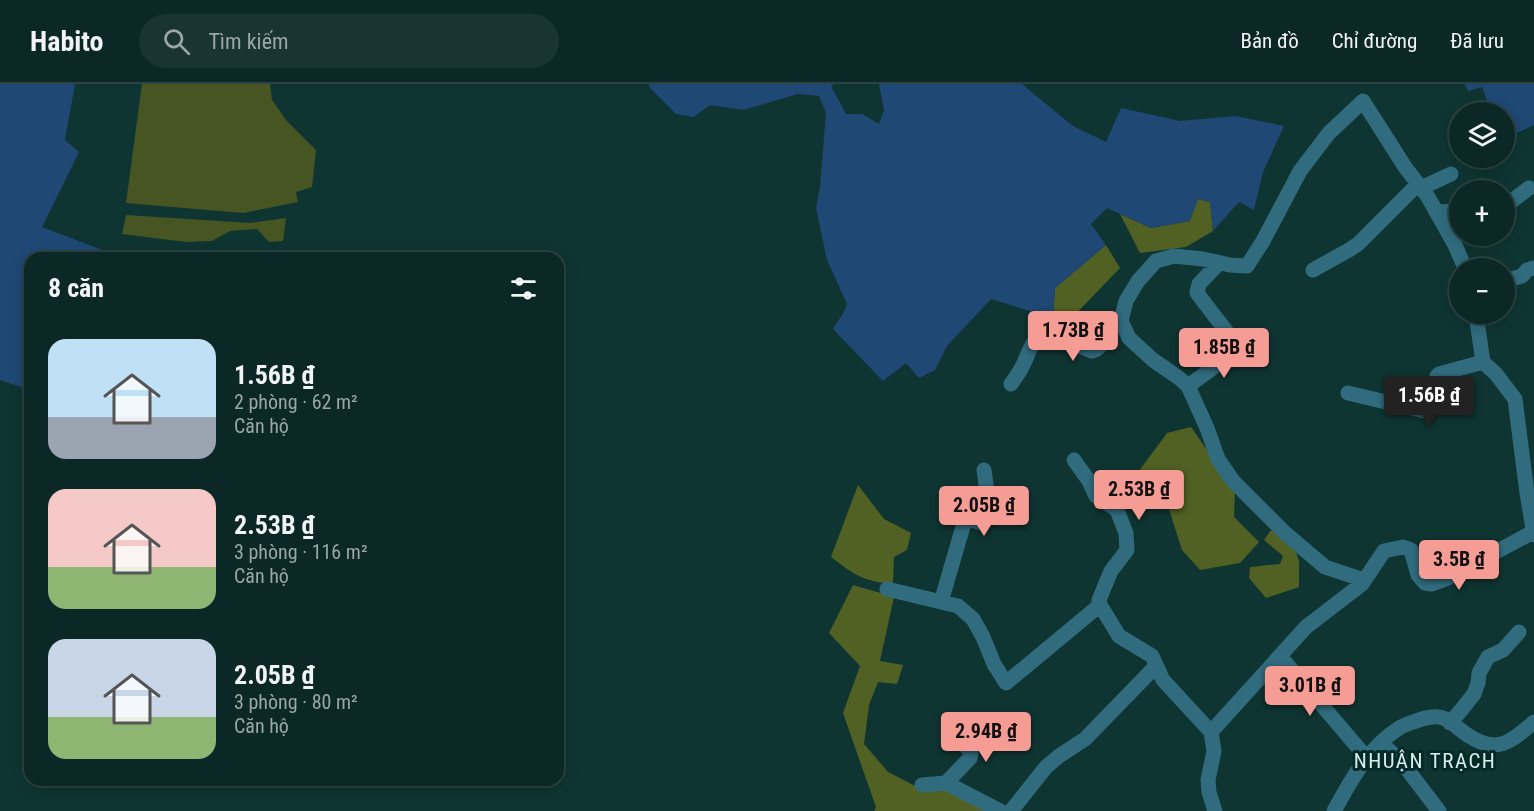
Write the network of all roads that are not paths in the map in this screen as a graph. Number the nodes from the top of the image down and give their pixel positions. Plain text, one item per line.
1 (1451, 174) dead end
2 (1420, 186) junction
3 (1529, 188) dead end
4 (1515, 199) edge
5 (1449, 211) edge
6 (1437, 212) junction
7 (1461, 258) edge
8 (1219, 263) junction
9 (1534, 268) edge
10 (1313, 270) dead end
11 (1515, 278) edge
12 (1121, 319) junction
13 (1478, 324) edge
14 (1236, 351) junction
15 (1256, 351) dead end
16 (1484, 362) junction
17 (1011, 384) dead end
18 (1188, 386) junction
19 (1348, 393) dead end
20 (1074, 460) dead end
21 (984, 470) dead end
22 (1533, 534) edge
23 (1364, 580) junction
24 (887, 589) dead end
25 (941, 602) junction
26 (1100, 605) junction
27 (1519, 632) dead end
28 (1280, 656) junction
29 (1156, 666) junction
30 (1534, 722) edge
31 (1450, 723) junction
32 (1211, 732) junction
33 (958, 736) dead end
34 (1381, 743) junction
35 (1366, 759) junction
36 (946, 783) junction
37 (922, 785) dead end
38 (1000, 811) edge
39 (1011, 811) edge
40 (1215, 811) edge
41 (1334, 811) edge
42 (1439, 811) edge

1 - 2 street
2 - 6 street
2 - 8 street
2 - 10 street
3 - 4 street
5 - 6 street
6 - 7 street
8 - 12 street
8 - 14 street
9 - 11 street
12 - 17 street
12 - 18 street
13 - 16 street
14 - 15 street
14 - 18 street
16 - 19 street
16 - 22 street
18 - 23 street
20 - 26 street
21 - 25 street
22 - 23 street
23 - 28 street
24 - 25 street
25 - 26 street
26 - 29 street
27 - 31 street
28 - 32 street
28 - 35 street
29 - 32 street
29 - 39 street
30 - 31 street
31 - 34 street
32 - 40 street
33 - 36 street
34 - 35 street
34 - 42 street
35 - 41 street
36 - 37 street
36 - 38 street

